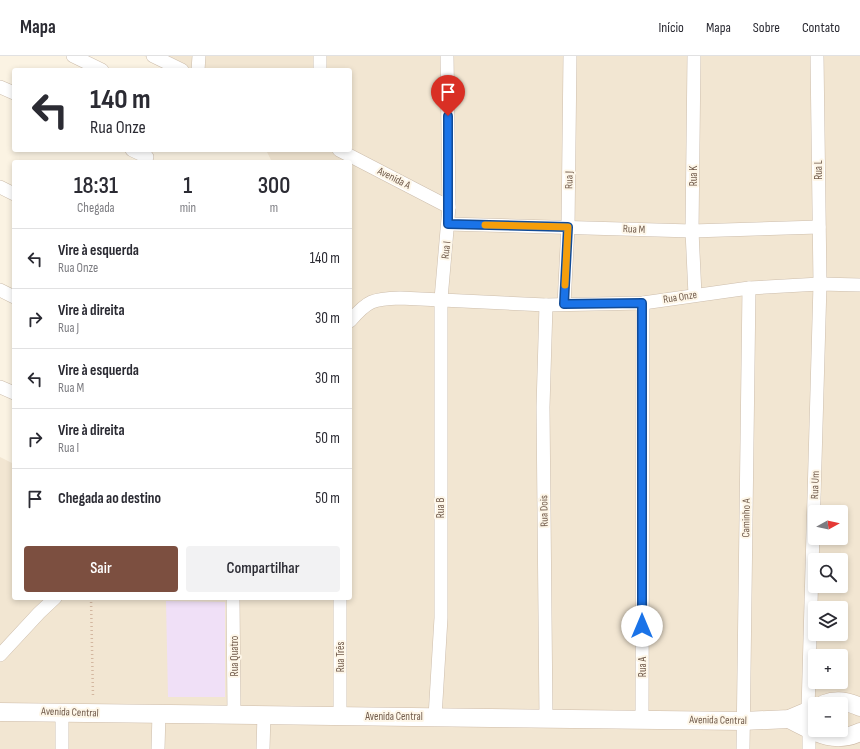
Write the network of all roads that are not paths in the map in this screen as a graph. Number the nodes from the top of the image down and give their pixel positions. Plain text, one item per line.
1 (73, 56) edge
2 (153, 56) edge
3 (199, 56) edge
4 (320, 56) edge
5 (447, 56) edge
6 (570, 56) edge
7 (694, 56) edge
8 (817, 56) edge
9 (98, 68) edge
10 (178, 68) edge
11 (198, 68) edge
12 (320, 68) edge
13 (0, 86) edge
14 (12, 92) edge
15 (137, 152) edge
16 (343, 152) edge
17 (148, 156) edge
18 (0, 187) edge
19 (12, 193) edge
20 (449, 207) junction
21 (448, 224) junction
22 (568, 227) junction
23 (819, 227) junction
24 (692, 231) junction
25 (820, 284) junction
26 (860, 285) edge
27 (749, 288) junction
28 (0, 290) edge
29 (695, 295) junction
30 (12, 296) edge
31 (441, 299) junction
32 (642, 303) junction
33 (564, 304) junction
34 (546, 305) junction
35 (354, 309) edge
36 (0, 387) edge
37 (12, 393) edge
38 (53, 600) edge
39 (233, 600) edge
40 (340, 600) edge
41 (0, 655) edge
42 (816, 697) edge
43 (848, 702) edge
44 (860, 707) edge
45 (808, 711) edge
46 (0, 712) edge
47 (62, 712) junction
48 (159, 713) junction
49 (234, 714) junction
50 (264, 714) junction
51 (340, 716) junction
52 (435, 716) junction
53 (546, 718) junction
54 (642, 719) junction
55 (789, 719) junction
56 (743, 721) junction
57 (808, 728) edge
58 (860, 732) edge
59 (848, 736) edge
60 (809, 737) edge
61 (828, 737) edge
62 (844, 737) edge
63 (62, 749) edge
64 (158, 749) edge
65 (263, 749) edge
66 (743, 749) edge
67 (809, 749) edge

1 - 9 street
2 - 10 street
3 - 11 street
4 - 12 street
5 - 20 street, Rua I
6 - 22 street, Rua J
7 - 24 street, Rua K
8 - 23 street, Rua L
13 - 14 street
15 - 17 street
16 - 20 street, Avenida A
18 - 19 street
20 - 21 street, Rua I
21 - 22 street, Rua M
21 - 31 street, Rua I
22 - 24 street, Rua M
22 - 33 street, Rua J
23 - 24 street, Rua M
23 - 25 street, Rua L
24 - 29 street, Rua K
25 - 26 street, Rua Onze
25 - 27 street, Rua Onze
25 - 42 street, Rua Um
27 - 29 street, Rua Onze
27 - 56 street, Caminho A
28 - 30 street
29 - 32 street, Rua Onze
31 - 34 street, Rua Onze
31 - 35 street, Rua Onze
31 - 52 street, Rua B
32 - 33 street, Rua Onze
32 - 54 street, Rua A
33 - 34 street, Rua Onze
34 - 53 street, Rua Dois
36 - 37 street
38 - 41 street
39 - 49 street, Rua Quatro
40 - 51 street, Rua Três
43 - 44 street, Avenida Central
45 - 55 street, Avenida Central
46 - 47 street, Avenida Central
47 - 48 street, Avenida Central
47 - 63 street
48 - 49 street, Avenida Central
48 - 64 street
49 - 50 street, Avenida Central
50 - 51 street, Avenida Central
50 - 65 street
51 - 52 street, Avenida Central
52 - 53 street, Avenida Central
53 - 54 street, Avenida Central
54 - 56 street, Avenida Central
55 - 56 street, Avenida Central
55 - 57 street, Avenida Central
56 - 66 street, Caminho A
58 - 59 street, Avenida Central
60 - 67 street
61 - 62 street, Avenida Central

